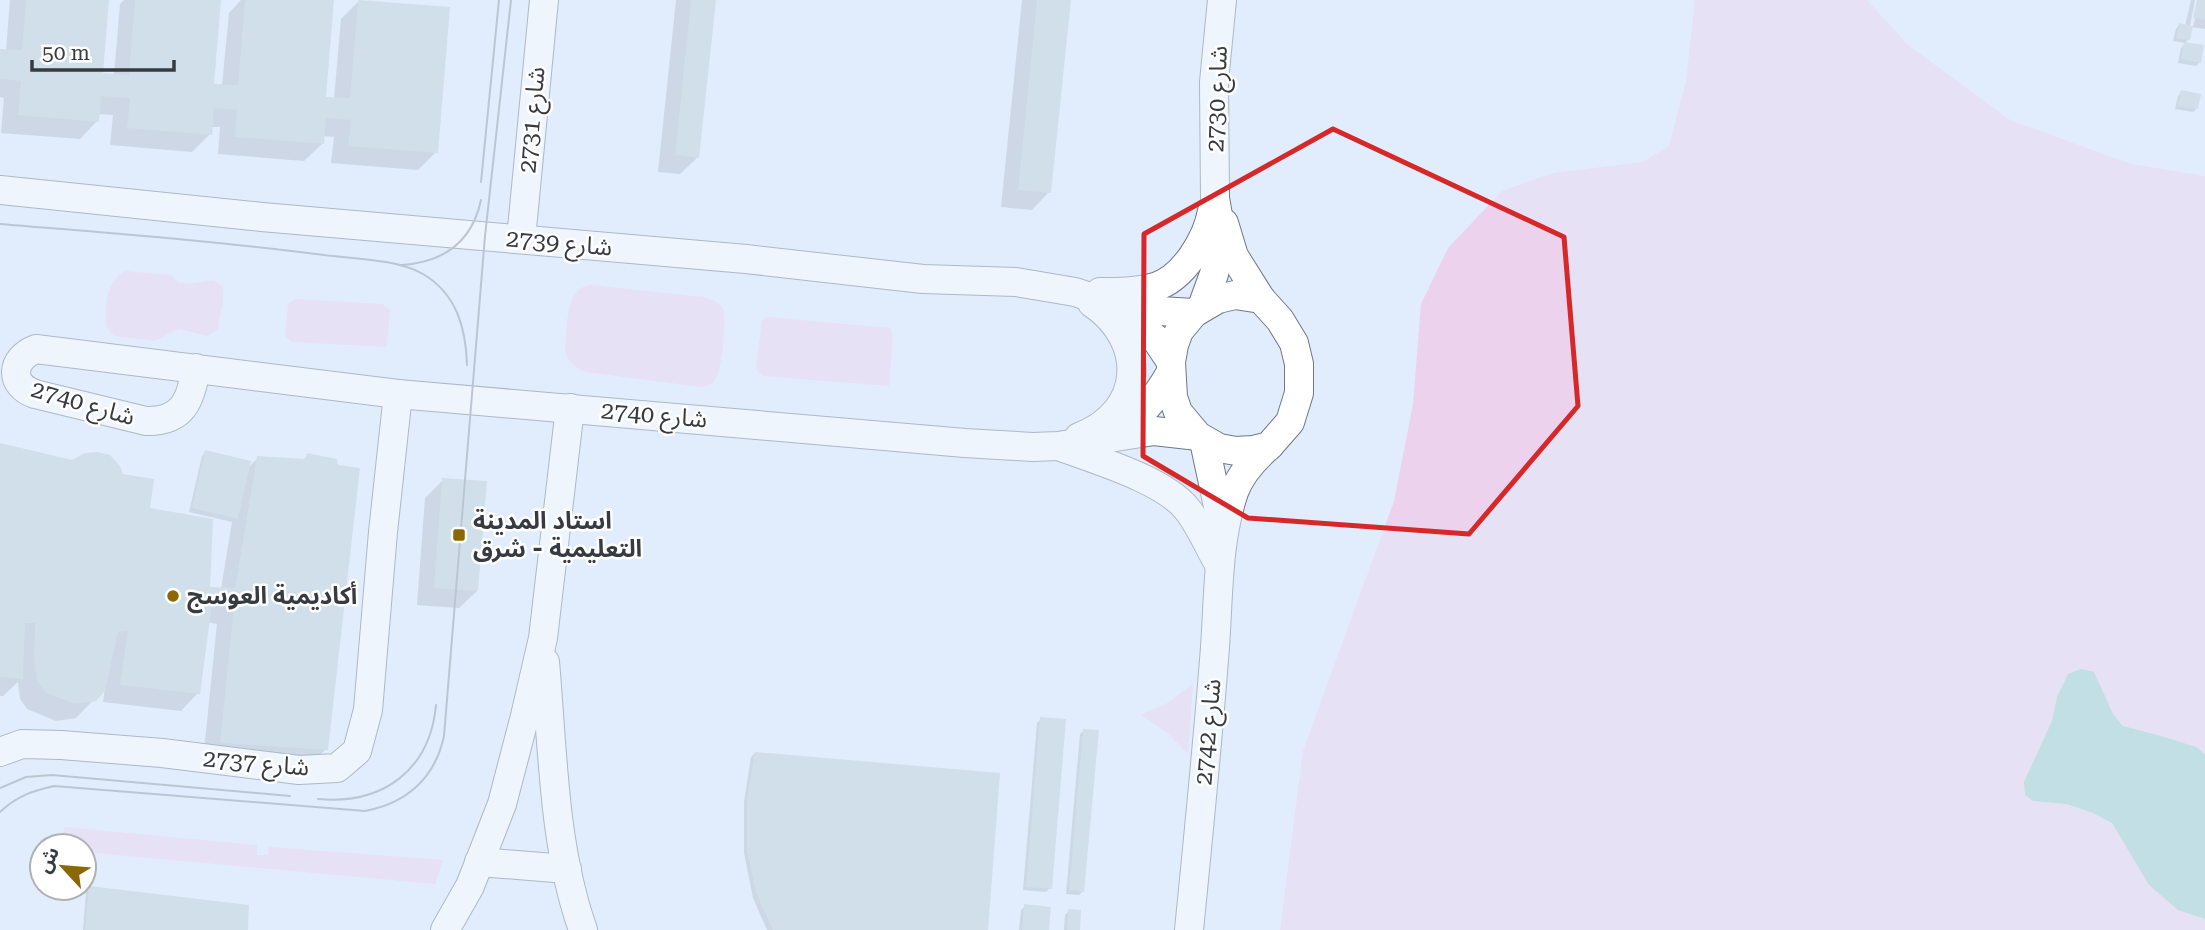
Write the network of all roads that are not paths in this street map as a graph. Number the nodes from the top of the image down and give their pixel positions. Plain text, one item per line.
1 (544, 0) edge
2 (1222, 0) edge
3 (0, 190) edge
4 (1215, 198) junction
5 (521, 239) junction
6 (1075, 292) junction
7 (1261, 299) junction
8 (1117, 305) junction
9 (1198, 310) junction
10 (1171, 367) junction
11 (196, 368) junction
12 (398, 394) junction
13 (570, 408) junction
14 (1113, 436) junction
15 (1201, 438) junction
16 (1058, 446) junction
17 (1269, 446) junction
18 (1223, 534) junction
19 (1220, 566) junction
20 (543, 638) junction
21 (0, 752) edge
22 (479, 862) junction
23 (567, 869) junction
24 (444, 930) edge
25 (583, 930) edge
26 (1189, 930) edge

1 - 5 street, شارع 2731
2 - 4 street, شارع 2730
3 - 5 street, شارع 2739
4 - 6 street
4 - 7 street, شارع 2730
4 - 9 street, شارع 2730
5 - 6 street, شارع 2739
6 - 8 street, شارع 2739
6 - 16 street
7 - 9 street
7 - 17 street
8 - 9 street, شارع 2739
8 - 10 street, شارع 2739
9 - 10 street
10 - 14 street, شارع 2740
10 - 15 street
11 - 11 street, شارع 2740
11 - 12 street, شارع 2740
12 - 13 street, شارع 2740
12 - 21 street, شارع 2737
13 - 16 street, شارع 2740
13 - 20 street
14 - 15 street, شارع 2740
14 - 16 street, شارع 2740
15 - 17 street
15 - 18 street, شارع 2742
16 - 19 street
17 - 18 street, شارع 2742
18 - 19 street, شارع 2742
19 - 26 street, شارع 2742
20 - 22 street
20 - 23 street
22 - 23 street
22 - 24 street
23 - 25 street

